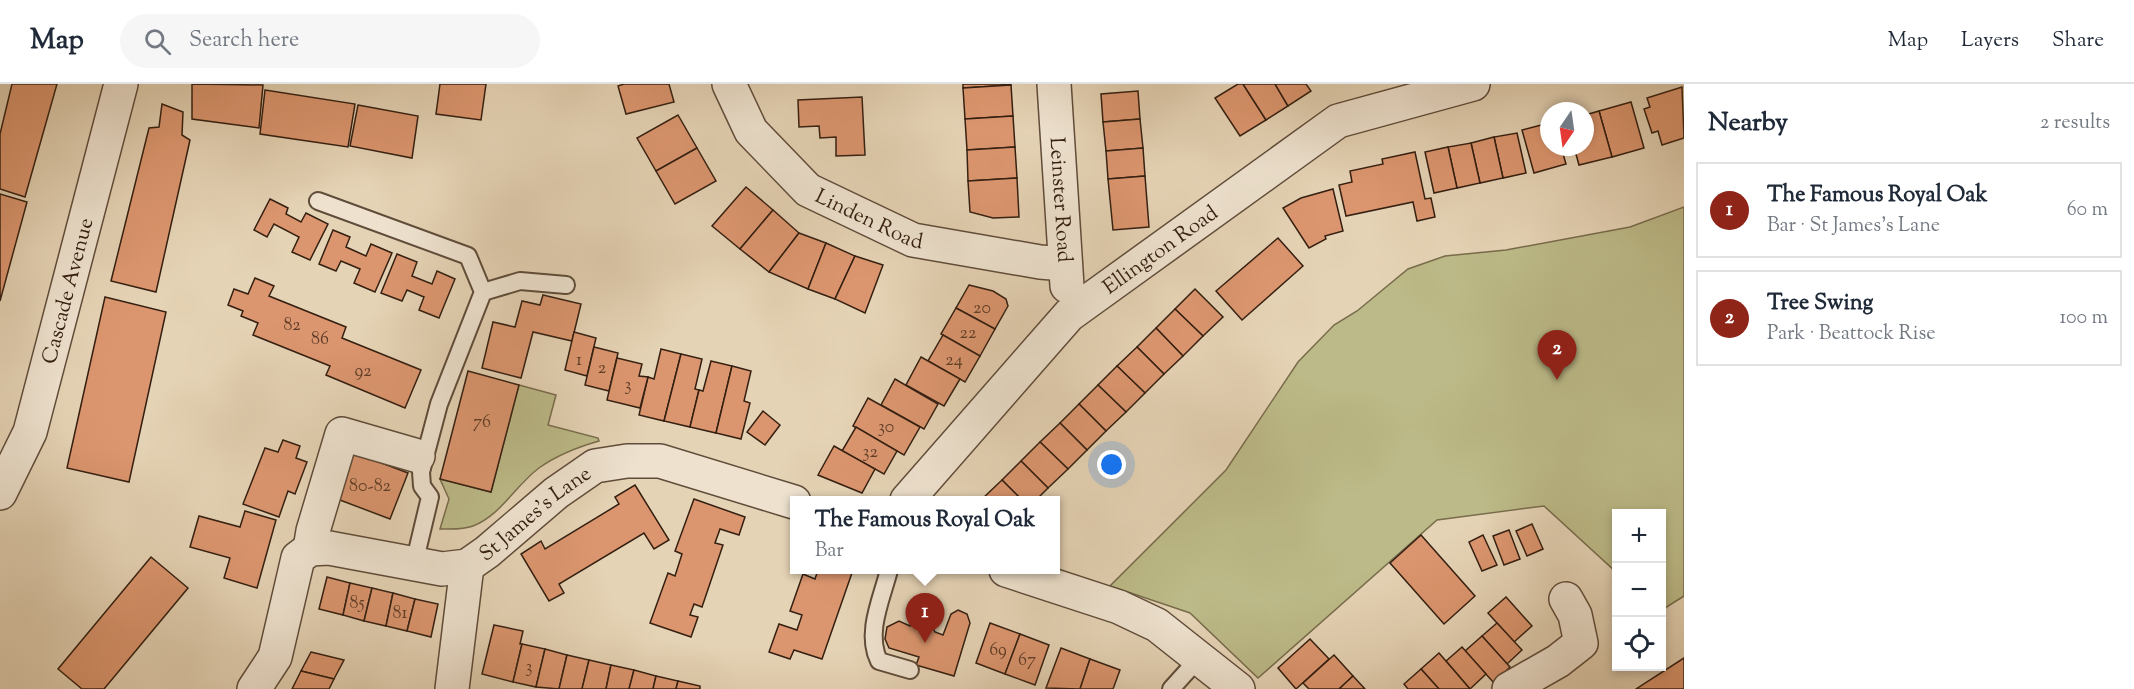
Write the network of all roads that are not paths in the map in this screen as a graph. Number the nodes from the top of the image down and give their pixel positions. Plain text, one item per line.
1 (121, 84) edge
2 (729, 84) edge
3 (1054, 84) edge
4 (1473, 84) edge
5 (318, 201) dead end
6 (1065, 264) junction
7 (566, 285) dead end
8 (483, 292) junction
9 (1069, 315) junction
10 (418, 456) dead end
11 (0, 493) edge
12 (911, 496) edge
13 (790, 500) edge
14 (310, 549) junction
15 (414, 564) junction
16 (467, 566) junction
17 (888, 574) edge
18 (1018, 574) edge
19 (1566, 599) dead end
20 (1199, 658) junction
21 (910, 670) dead end
22 (254, 689) edge
23 (452, 689) edge
24 (1171, 689) edge
25 (1238, 689) edge
26 (1509, 689) edge

1 - 11 street, Cascade Avenue
2 - 6 street, Linden Road
3 - 6 street, Leinster Road
4 - 9 street, Ellington Road
5 - 8 lane
6 - 9 street, Leinster Road
7 - 8 lane
8 - 15 lane
9 - 12 street, Ellington Road
10 - 14 street
13 - 16 street, St James's Lane
14 - 15 street, St James's Lane
14 - 22 street
15 - 16 street, St James's Lane
16 - 23 street
17 - 21 lane
18 - 20 street
19 - 26 street
20 - 24 lane
20 - 25 street

